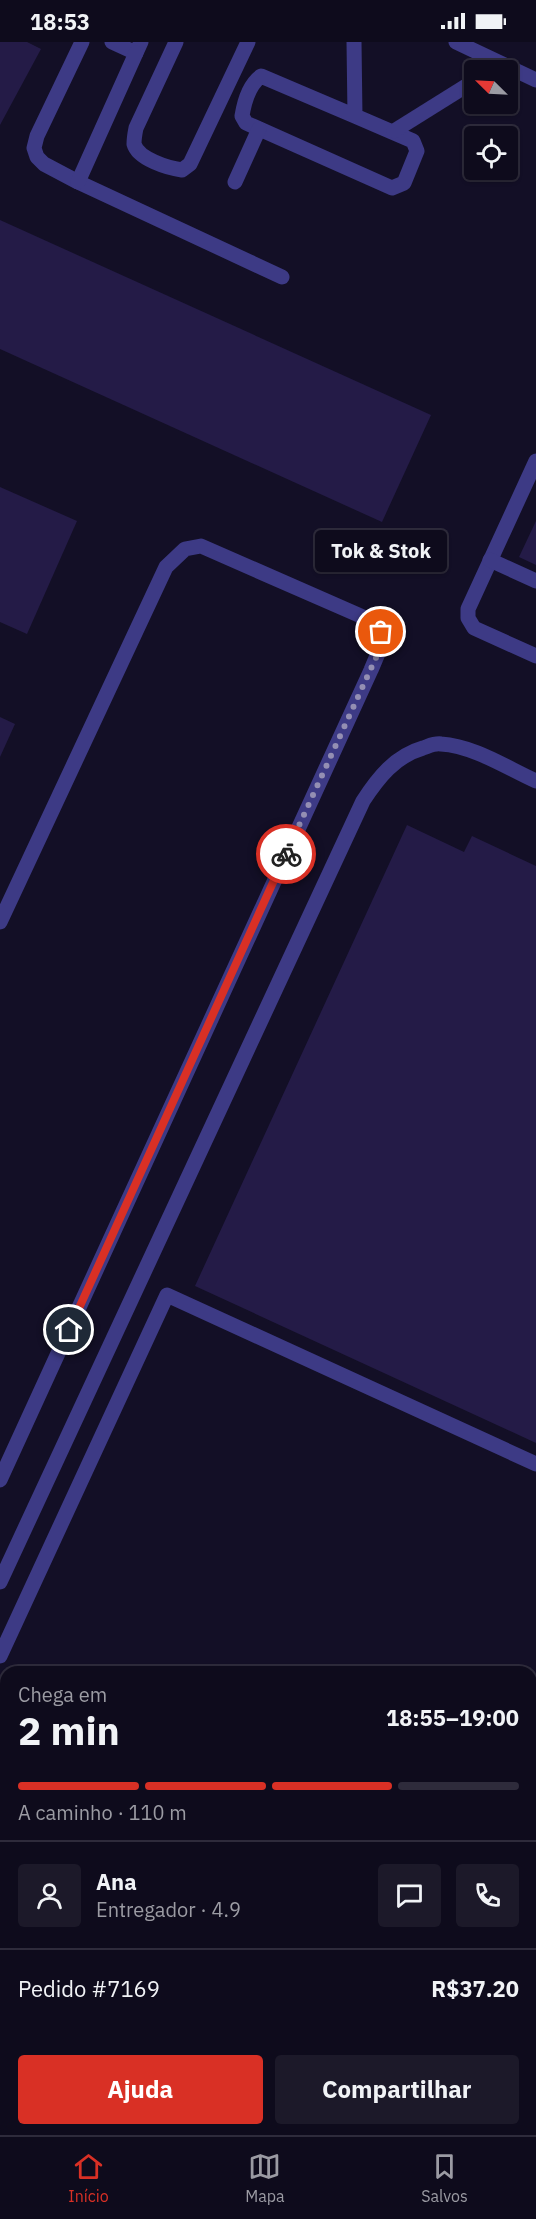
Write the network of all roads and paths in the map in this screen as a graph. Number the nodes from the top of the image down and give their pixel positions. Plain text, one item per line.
1 (82, 42) edge
2 (112, 42) edge
3 (176, 42) edge
4 (248, 42) edge
5 (354, 42) edge
6 (456, 42) edge
7 (138, 48) edge
8 (485, 60) edge
9 (518, 74) edge
10 (536, 80) edge
11 (464, 87) edge
12 (355, 116) junction
13 (259, 129) junction
14 (394, 131) junction
15 (78, 182) junction
16 (235, 182) dead end
17 (282, 277) dead end
18 (536, 461) edge
19 (490, 560) junction
20 (536, 580) edge
21 (536, 656) edge
22 (536, 781) edge
23 (0, 922) edge
24 (536, 1464) edge
25 (0, 1480) edge
26 (0, 1582) edge
27 (0, 1656) edge

1 - 15 street
2 - 7 street
3 - 4 street
5 - 12 street
6 - 8 street
7 - 15 street
9 - 10 street
11 - 14 street
12 - 13 street
12 - 14 street
13 - 14 street
13 - 16 street
15 - 17 street
18 - 19 street
19 - 20 street
19 - 21 street
22 - 26 street
23 - 25 street
24 - 27 street

